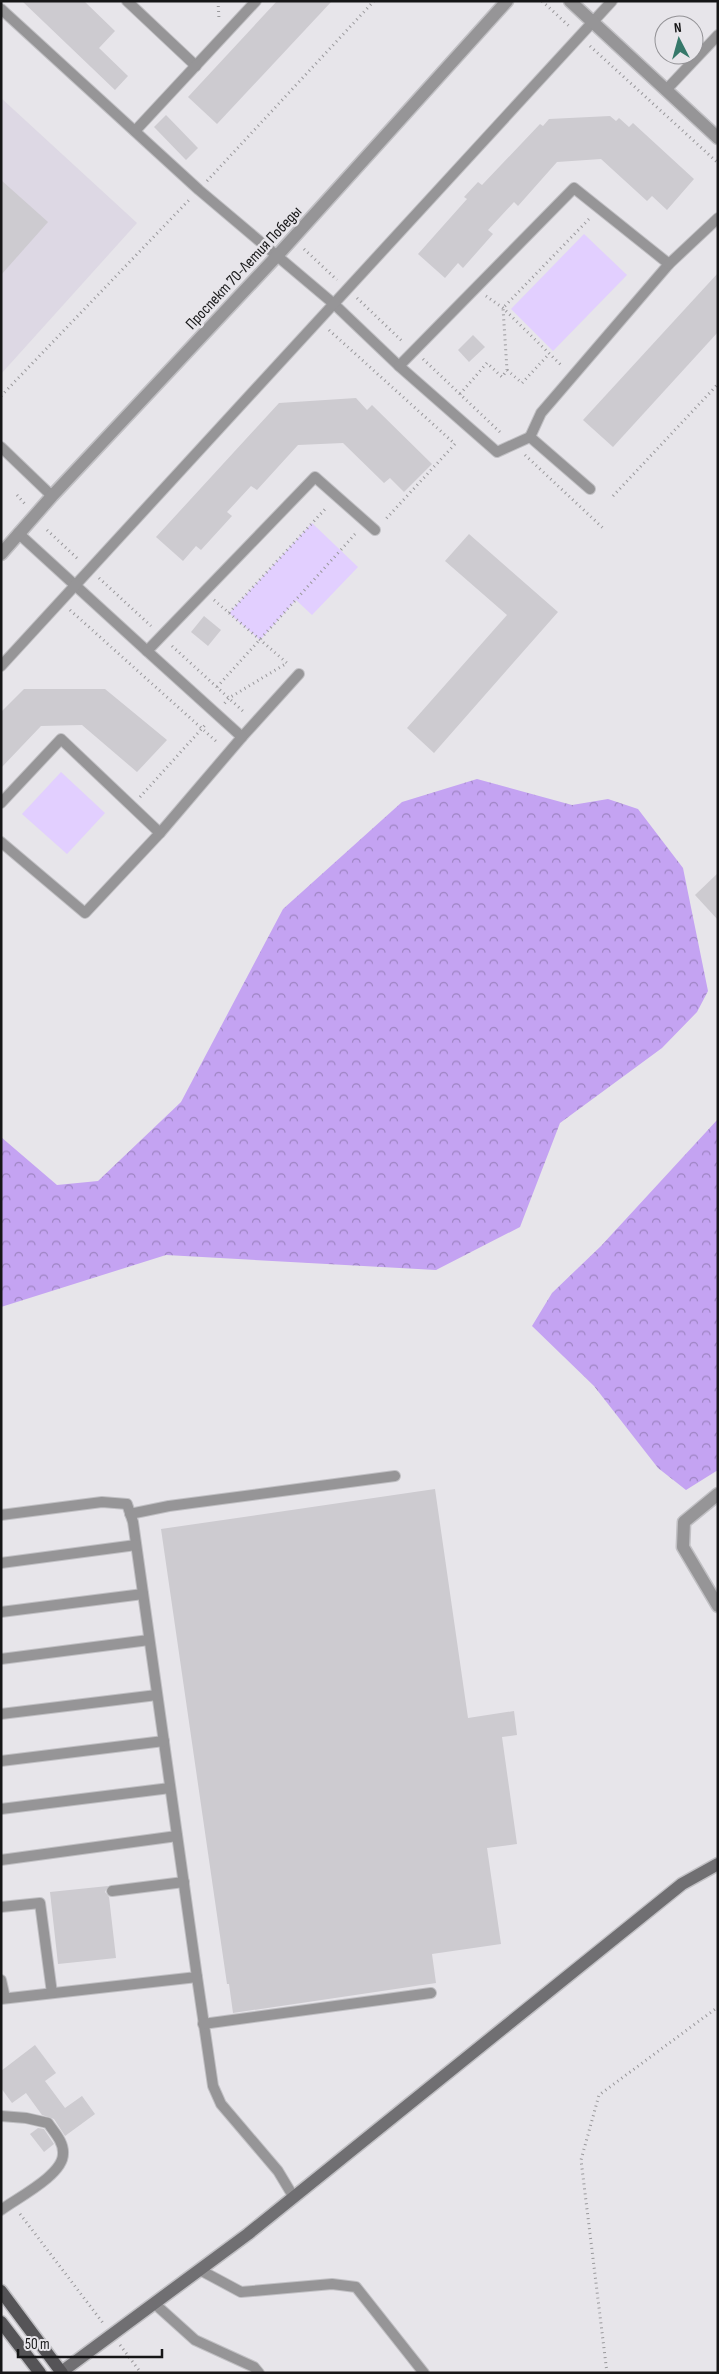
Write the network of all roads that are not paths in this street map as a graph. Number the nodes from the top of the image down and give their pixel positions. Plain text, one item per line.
1 (127, 1) edge
2 (256, 1) edge
3 (507, 1) edge
4 (570, 1) edge
5 (612, 1) edge
6 (1, 9) edge
7 (593, 22) junction
8 (718, 35) edge
9 (196, 66) junction
10 (666, 90) junction
11 (135, 131) junction
12 (718, 138) edge
13 (718, 218) edge
14 (276, 256) junction
15 (669, 264) junction
16 (334, 304) junction
17 (399, 366) junction
18 (530, 437) junction
19 (1, 447) edge
20 (590, 489) dead end
21 (52, 496) junction
22 (375, 530) road end
23 (18, 533) junction
24 (1, 554) edge
25 (75, 585) junction
26 (147, 651) junction
27 (1, 666) edge
28 (299, 674) dead end
29 (242, 736) junction
30 (1, 803) edge
31 (160, 833) junction
32 (1, 842) edge
33 (396, 1476) dead end
34 (718, 1494) edge
35 (130, 1514) junction
36 (1, 1516) edge
37 (136, 1545) junction
38 (1, 1563) edge
39 (143, 1594) junction
40 (718, 1606) edge
41 (1, 1612) edge
42 (149, 1640) junction
43 (1, 1659) edge
44 (157, 1695) junction
45 (1, 1714) edge
46 (164, 1741) junction
47 (1, 1761) edge
48 (170, 1788) junction
49 (1, 1809) edge
50 (177, 1836) junction
51 (1, 1860) edge
52 (718, 1864) edge
53 (184, 1882) junction
54 (112, 1891) dead end
55 (1, 1908) edge
56 (197, 1977) junction
57 (1, 1980) edge
58 (52, 1993) junction
59 (431, 1993) dead end
60 (3, 1998) edge
61 (203, 2024) junction
62 (1, 2116) edge
63 (293, 2196) junction
64 (1, 2210) edge
65 (200, 2270) junction
66 (1, 2291) edge
67 (155, 2304) junction
68 (1, 2322) edge
69 (40, 2373) edge
70 (61, 2373) edge
71 (259, 2373) edge
72 (424, 2373) edge

1 - 9 lane
2 - 9 lane
3 - 14 street, Проспект 70-Летия Победы
4 - 7 street
5 - 7 lane
6 - 11 lane
7 - 10 street
7 - 16 lane
8 - 10 lane
9 - 11 lane
10 - 12 street
11 - 14 lane
13 - 15 lane
14 - 16 lane
14 - 21 street, Проспект 70-Летия Победы
15 - 17 lane
15 - 18 lane
16 - 17 lane
16 - 25 lane
17 - 18 lane
18 - 20 lane
19 - 21 lane
21 - 23 street, Проспект 70-Летия Победы
22 - 26 lane
23 - 24 street, Проспект 70-Летия Победы
23 - 25 lane
25 - 26 lane
25 - 27 lane
26 - 29 lane
28 - 29 lane
29 - 31 lane
30 - 31 lane
31 - 32 lane
33 - 35 lane
34 - 40 street
35 - 36 lane
35 - 37 lane
37 - 38 lane
37 - 39 lane
39 - 41 lane
39 - 42 lane
42 - 43 lane
42 - 44 lane
44 - 45 lane
44 - 46 lane
46 - 47 lane
46 - 48 lane
48 - 49 lane
48 - 50 lane
50 - 51 lane
50 - 53 lane
52 - 63 street
53 - 54 lane
53 - 56 lane
55 - 58 lane
56 - 58 lane
56 - 61 lane
57 - 60 lane
58 - 60 lane
59 - 61 lane
61 - 63 lane
62 - 64 lane
63 - 65 street
65 - 67 street
65 - 72 lane
66 - 70 main road
67 - 70 street
67 - 71 lane
68 - 69 main road

